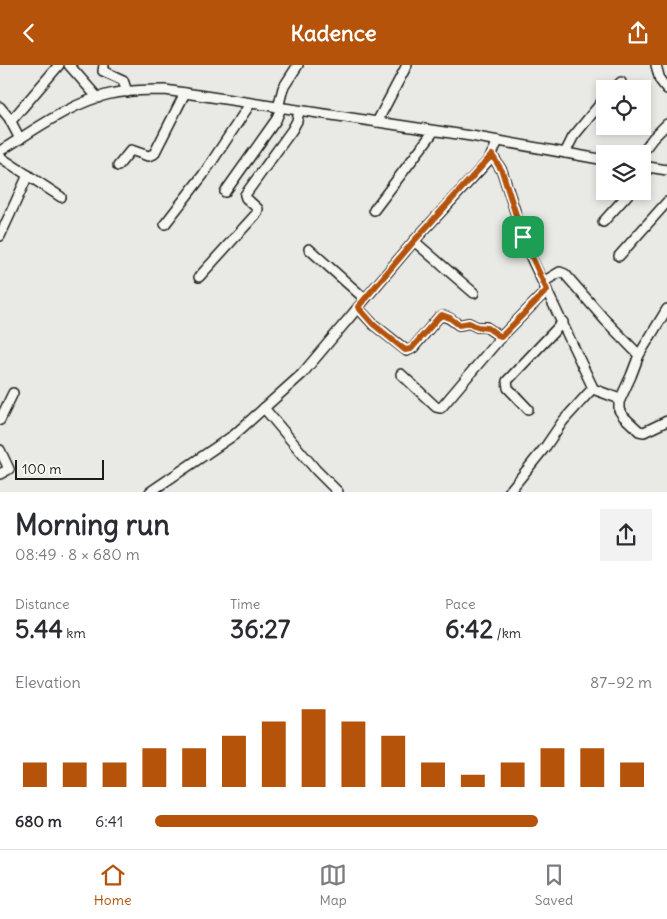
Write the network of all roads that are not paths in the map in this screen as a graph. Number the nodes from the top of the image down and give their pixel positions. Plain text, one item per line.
1 (59, 65) edge
2 (69, 65) edge
3 (104, 65) edge
4 (298, 65) edge
5 (407, 65) edge
6 (656, 65) edge
7 (667, 89) edge
8 (127, 91) junction
9 (185, 93) junction
10 (98, 97) junction
11 (250, 104) junction
12 (0, 107) edge
13 (279, 108) junction
14 (596, 109) edge
15 (299, 111) junction
16 (11, 121) junction
17 (377, 122) junction
18 (667, 124) edge
19 (434, 131) junction
20 (20, 139) junction
21 (498, 141) junction
22 (647, 145) edge
23 (0, 151) edge
24 (565, 153) junction
25 (492, 155) junction
26 (0, 157) edge
27 (596, 158) edge
28 (118, 166) dead end
29 (651, 167) edge
30 (667, 169) edge
31 (28, 175) junction
32 (225, 192) dead end
33 (61, 197) dead end
34 (623, 200) edge
35 (667, 202) edge
36 (374, 210) dead end
37 (664, 213) edge
38 (603, 222) dead end
39 (165, 225) dead end
40 (1, 233) edge
41 (414, 241) junction
42 (309, 249) dead end
43 (619, 257) dead end
44 (200, 277) dead end
45 (545, 286) junction
46 (474, 293) dead end
47 (365, 299) junction
48 (358, 307) junction
49 (667, 309) edge
50 (563, 322) junction
51 (501, 337) junction
52 (639, 355) junction
53 (401, 374) dead end
54 (593, 389) junction
55 (13, 393) dead end
56 (620, 399) junction
57 (264, 408) junction
58 (528, 409) dead end
59 (0, 420) edge
60 (667, 421) edge
61 (0, 450) edge
62 (0, 474) edge
63 (150, 491) edge
64 (338, 491) edge
65 (509, 491) edge

1 - 16 street
2 - 10 street
3 - 8 street
4 - 13 street
5 - 17 street
6 - 7 street
8 - 9 street
8 - 10 street
9 - 11 street
9 - 28 street
10 - 20 street
11 - 13 street
11 - 39 street
12 - 16 street
13 - 15 street
13 - 32 street
14 - 24 street
15 - 17 street
15 - 44 street
16 - 20 street
17 - 19 street
18 - 22 street
19 - 21 street
19 - 36 street
20 - 23 street
21 - 24 street
21 - 25 street
24 - 27 street
25 - 41 street
25 - 45 street
26 - 31 street
29 - 30 street
31 - 33 street
31 - 40 street
34 - 38 street
35 - 37 street
37 - 43 street
41 - 46 street
41 - 47 street
42 - 47 street
45 - 50 street
45 - 51 street
45 - 52 street
47 - 48 street
48 - 51 street
48 - 57 street
49 - 52 street
50 - 54 street
50 - 58 street
51 - 53 street
52 - 56 street
54 - 56 street
54 - 65 street
55 - 59 street
56 - 60 street
57 - 63 street
57 - 64 street
61 - 62 street

